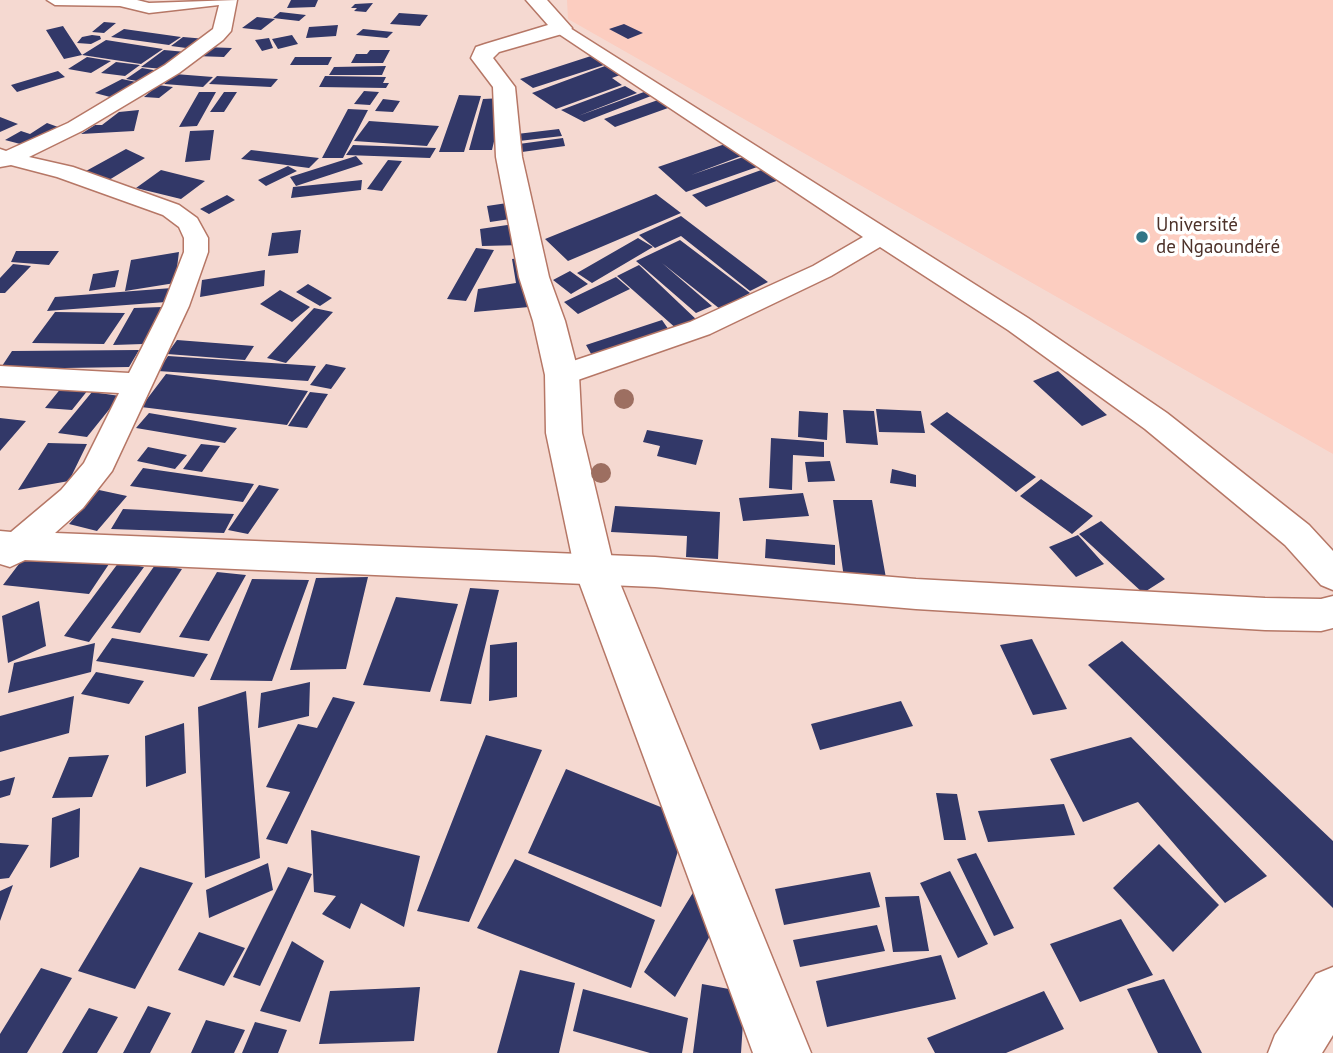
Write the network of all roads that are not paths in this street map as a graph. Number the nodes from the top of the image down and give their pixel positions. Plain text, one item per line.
1 (55, 0) edge
2 (218, 0) edge
3 (229, 0) edge
4 (536, 0) edge
5 (562, 28) junction
6 (3, 158) edge
7 (880, 237) junction
8 (562, 375) junction
9 (0, 376) edge
10 (139, 384) junction
11 (6, 550) edge
12 (595, 571) junction
13 (1333, 575) edge
14 (1333, 612) edge
15 (1333, 991) edge
16 (782, 1053) edge
17 (1293, 1053) edge

1 - 2 street
3 - 6 street
4 - 5 street
5 - 7 street
5 - 8 street
6 - 10 street
7 - 8 street
7 - 13 street
8 - 12 street
9 - 10 street
10 - 11 street
11 - 12 street
12 - 14 street
12 - 16 street
15 - 17 street

